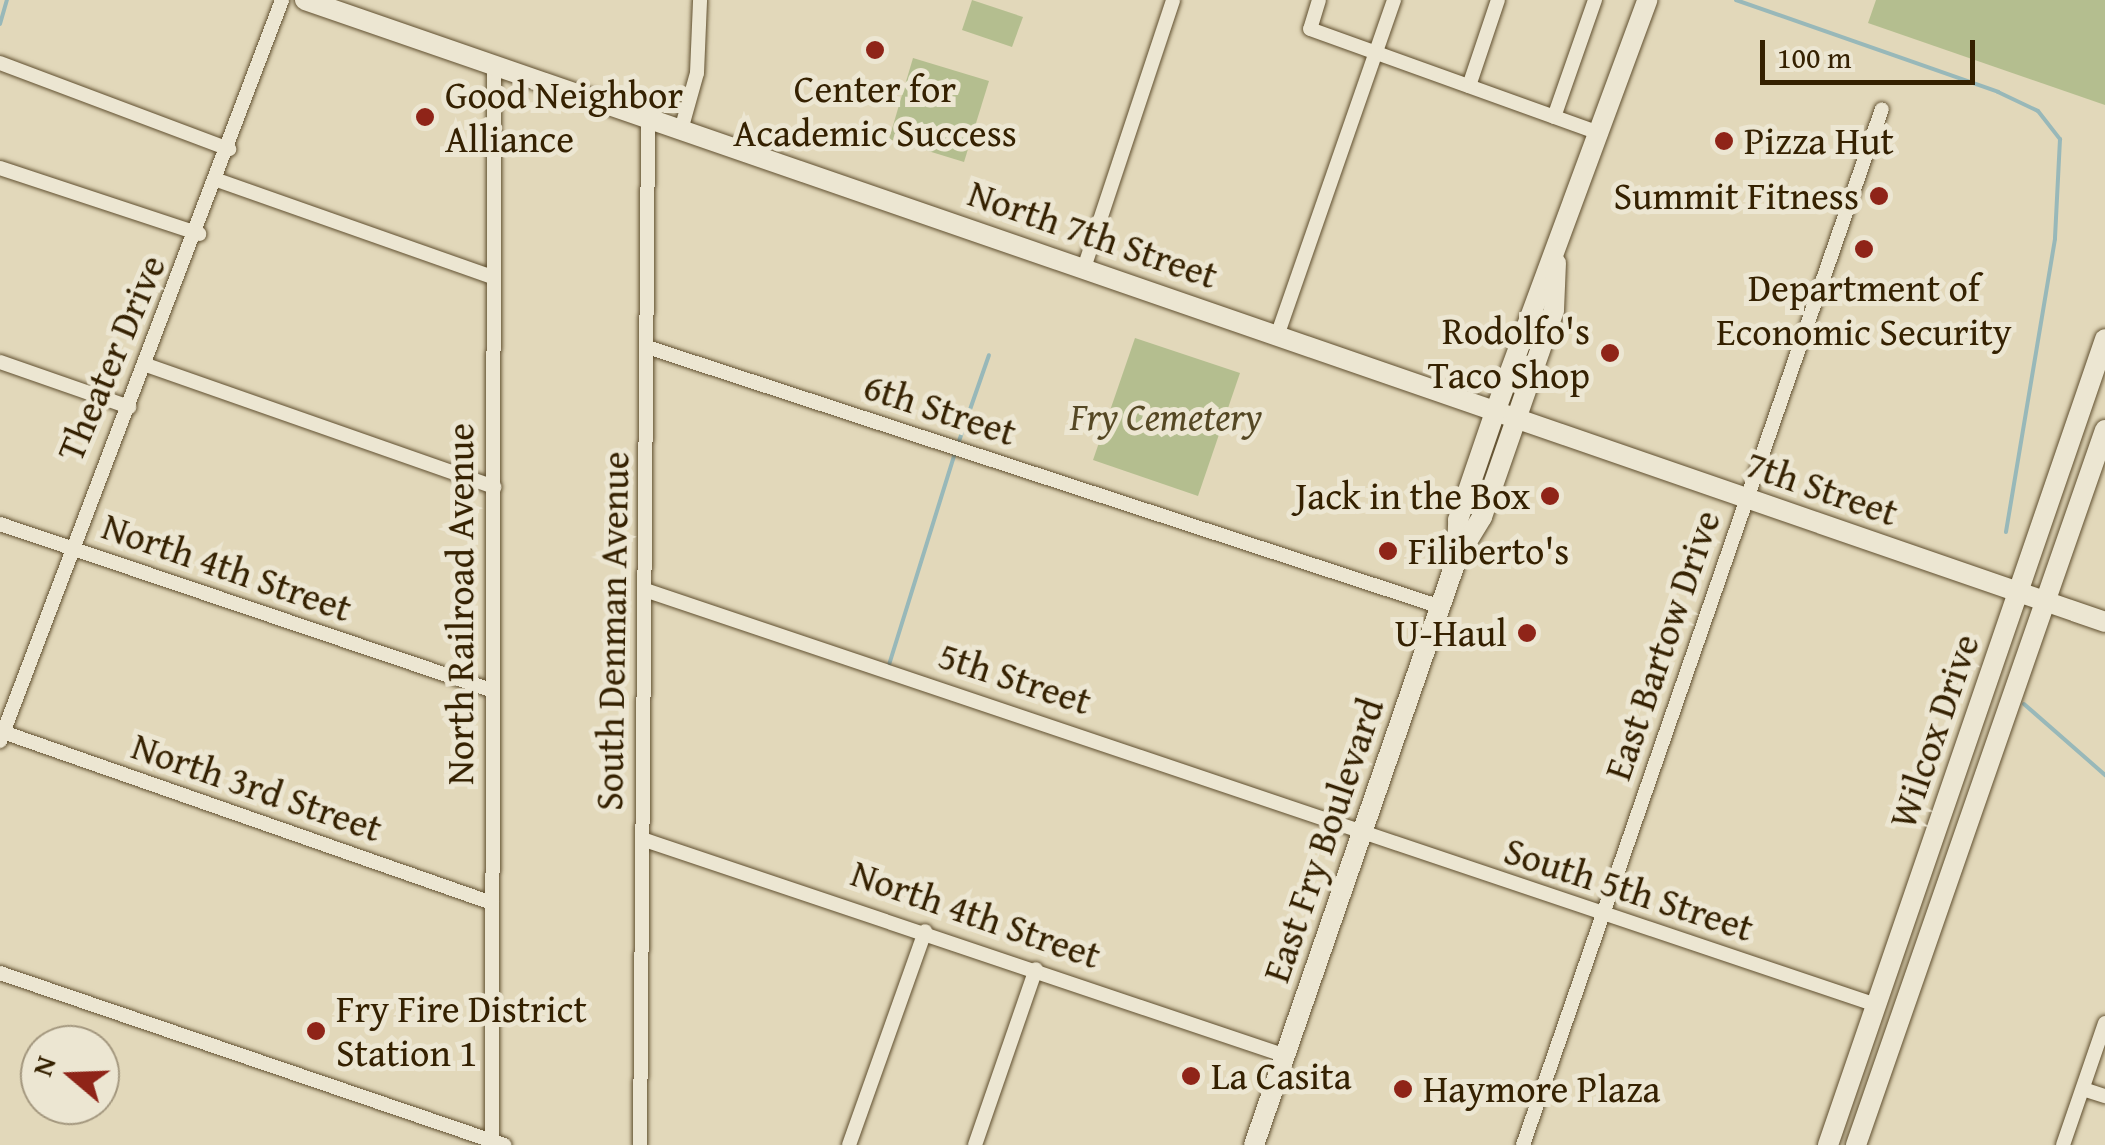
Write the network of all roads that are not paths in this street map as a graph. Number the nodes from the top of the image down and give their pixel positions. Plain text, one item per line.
1 (282, 0) edge
2 (305, 0) edge
3 (700, 0) edge
4 (1174, 0) edge
5 (1320, 0) edge
6 (1394, 0) edge
7 (1498, 0) edge
8 (1594, 0) edge
9 (1647, 0) edge
10 (348, 7) edge
11 (1376, 52) junction
12 (0, 64) edge
13 (494, 64) junction
14 (1469, 86) junction
15 (1882, 109) dead end
16 (1554, 117) junction
17 (648, 118) junction
18 (681, 130) junction
19 (1601, 134) junction
20 (228, 149) junction
21 (0, 168) edge
22 (218, 180) junction
23 (199, 234) junction
24 (1556, 263) junction
25 (1084, 268) junction
26 (490, 276) junction
27 (1276, 336) junction
28 (2105, 339) edge
29 (646, 347) junction
30 (0, 362) edge
31 (149, 366) junction
32 (129, 407) junction
33 (1495, 412) junction
34 (1516, 419) junction
35 (2105, 430) edge
36 (494, 487) junction
37 (1746, 499) junction
38 (0, 524) edge
39 (69, 548) junction
40 (1457, 558) junction
41 (645, 590) junction
42 (2018, 592) junction
43 (2047, 602) junction
44 (1441, 608) junction
45 (2105, 622) edge
46 (492, 690) junction
47 (1, 735) edge
48 (1362, 834) junction
49 (642, 839) junction
50 (492, 904) junction
51 (1602, 915) junction
52 (925, 931) junction
53 (1036, 969) junction
54 (0, 973) edge
55 (1876, 1006) junction
56 (2105, 1023) edge
57 (1286, 1056) junction
58 (2082, 1088) junction
59 (2105, 1096) edge
60 (496, 1144) edge
61 (640, 1145) edge
62 (849, 1145) edge
63 (975, 1145) edge
64 (1254, 1145) edge
65 (1522, 1145) edge
66 (1828, 1145) edge
67 (1856, 1145) edge
68 (2063, 1145) edge

1 - 20 street, Theater Drive
2 - 10 main road, North 7th Street
3 - 18 street
4 - 25 street
5 - 11 street
6 - 11 street
7 - 14 street
8 - 16 street
9 - 19 main road, East Fry Boulevard
10 - 13 main road, North 7th Street
11 - 14 street
11 - 27 street
12 - 20 street
13 - 17 main road, North 7th Street
13 - 26 street, North Railroad Avenue
14 - 16 street
15 - 37 street, East Bartow Drive
16 - 19 street
17 - 18 main road, North 7th Street
17 - 29 street, South Denman Avenue
18 - 25 main road, North 7th Street
19 - 24 main road, East Fry Boulevard
20 - 22 street, Theater Drive
21 - 23 street
22 - 23 street, Theater Drive
22 - 26 street
23 - 31 street, Theater Drive
24 - 33 main road, East Fry Boulevard
24 - 34 main road, East Fry Boulevard
25 - 27 main road, North 7th Street
26 - 36 street, North Railroad Avenue
27 - 33 main road, North 7th Street
28 - 42 main road, Wilcox Drive
29 - 41 street, South Denman Avenue
29 - 44 street, 6th Street
30 - 32 street
31 - 32 street, Theater Drive
31 - 36 street
32 - 39 street, Theater Drive
33 - 34 main road, North 7th Street
33 - 40 main road, East Fry Boulevard
34 - 37 main road, 7th Street
34 - 40 main road, East Fry Boulevard
35 - 43 main road, Wilcox Drive
36 - 46 street, North Railroad Avenue
37 - 42 main road, 7th Street
37 - 51 street, East Bartow Drive
38 - 39 street, North 4th Street
39 - 46 street, North 4th Street
39 - 47 street, Theater Drive
40 - 44 main road, East Fry Boulevard
41 - 48 street, 5th Street
41 - 49 street, South Denman Avenue
42 - 43 main road, 7th Street
42 - 55 main road, Wilcox Drive
43 - 45 main road, 7th Street
43 - 67 main road, Wilcox Drive
44 - 48 main road, East Fry Boulevard
46 - 50 street, North Railroad Avenue
47 - 50 street, North 3rd Street
48 - 51 street, South 5th Street
48 - 57 main road, East Fry Boulevard
49 - 52 street, North 4th Street
49 - 61 street, South Denman Avenue
50 - 60 street, North Railroad Avenue
51 - 55 street, South 5th Street
51 - 65 street, East Bartow Drive
52 - 53 street, North 4th Street
52 - 62 street
53 - 57 street, North 4th Street
53 - 63 street
54 - 60 street
55 - 66 main road, Wilcox Drive
56 - 58 street
57 - 64 main road, East Fry Boulevard
58 - 59 street
58 - 68 street

